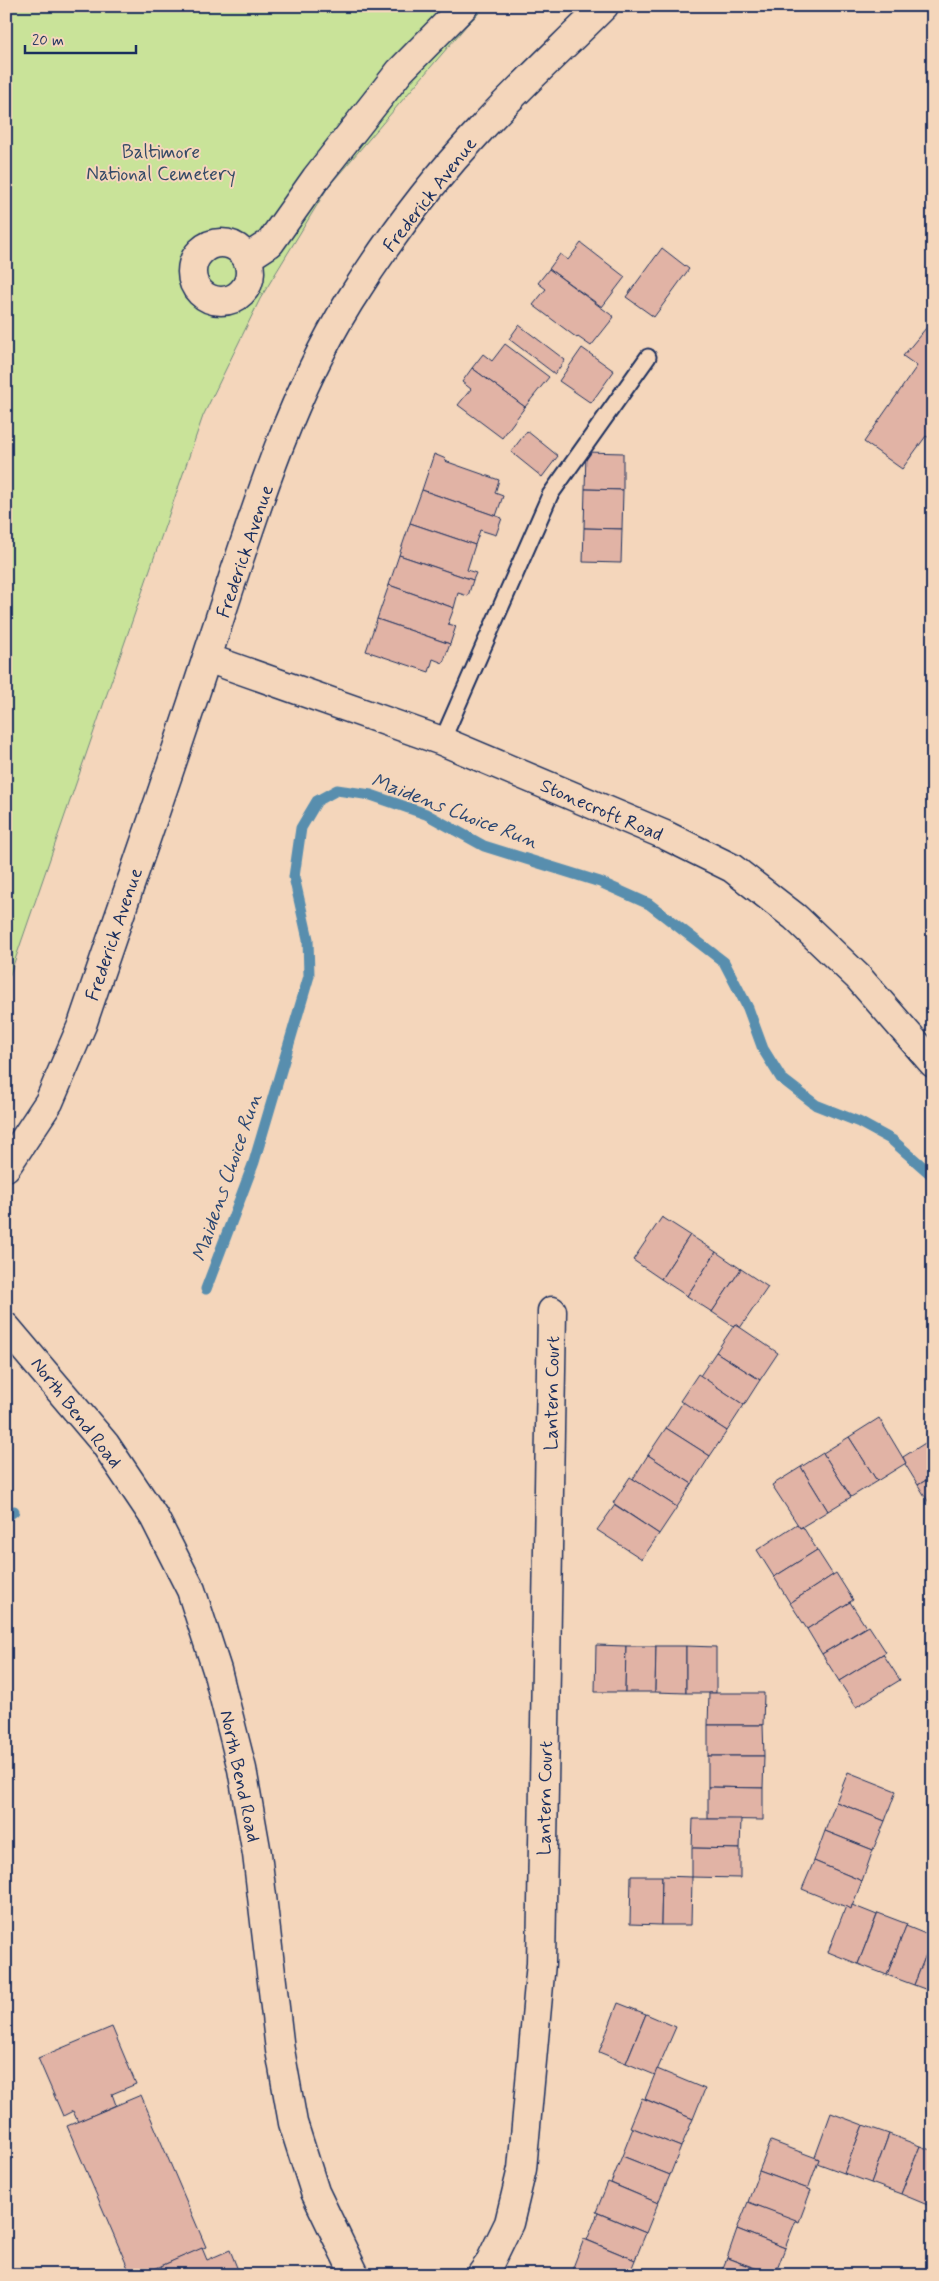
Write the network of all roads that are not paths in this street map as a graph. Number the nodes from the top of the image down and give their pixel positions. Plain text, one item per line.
1 (464, 6) edge
2 (604, 6) edge
3 (247, 258) dead end
4 (648, 357) dead end
5 (207, 658) junction
6 (442, 741) junction
7 (933, 1063) edge
8 (6, 1167) edge
9 (552, 1312) dead end
10 (6, 1327) edge
11 (355, 2275) edge
12 (481, 2275) edge

1 - 3 street
2 - 5 street, Frederick Avenue
4 - 6 lane
5 - 6 street, Stonecroft Road
5 - 8 street, Frederick Avenue
6 - 7 street, Stonecroft Road
9 - 12 street, Lantern Court
10 - 11 street, North Bend Road

